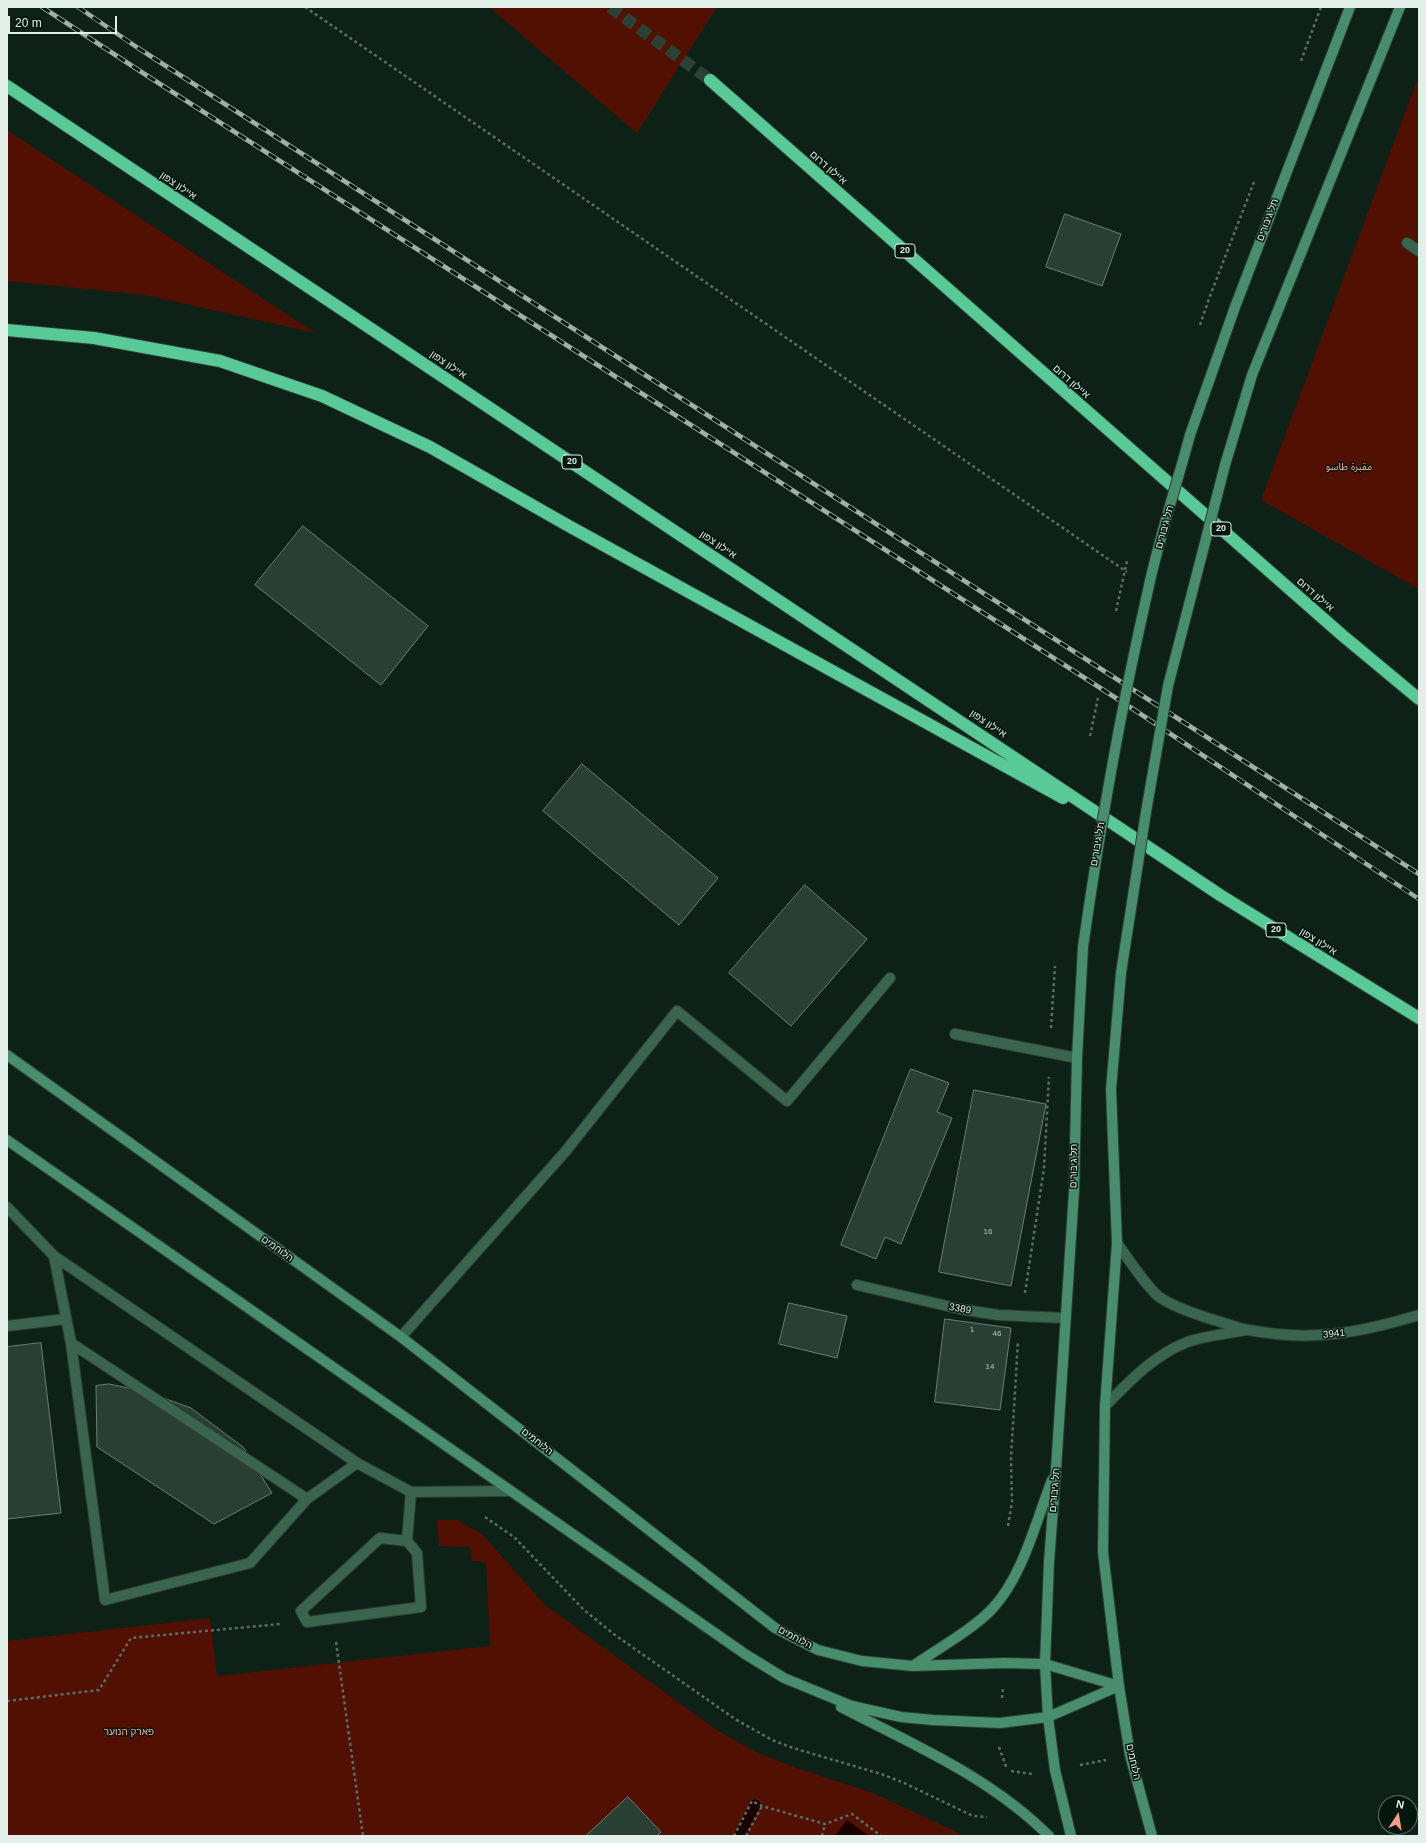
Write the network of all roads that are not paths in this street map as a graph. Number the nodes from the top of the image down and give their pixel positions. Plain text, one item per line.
1 (1350, 7) edge
2 (1400, 7) edge
3 (710, 80) tunnel mouth
4 (7, 86) edge
5 (1406, 243) dead end
6 (1419, 251) edge
7 (7, 330) edge
8 (1419, 699) edge
9 (1136, 838) junction
10 (890, 978) dead end
11 (1419, 1018) edge
12 (955, 1034) dead end
13 (7, 1056) edge
14 (1077, 1058) junction
15 (7, 1140) edge
16 (7, 1208) edge
17 (1117, 1243) junction
18 (54, 1256) junction
19 (857, 1285) dead end
20 (1419, 1316) edge
21 (1065, 1318) junction
22 (66, 1319) junction
23 (7, 1326) edge
24 (1248, 1330) junction
25 (401, 1337) junction
26 (71, 1343) junction
27 (1105, 1406) junction
28 (357, 1463) junction
29 (1056, 1468) junction
30 (511, 1491) junction
31 (411, 1492) junction
32 (307, 1499) junction
33 (407, 1541) junction
34 (1045, 1664) junction
35 (913, 1666) junction
36 (784, 1678) junction
37 (1119, 1686) junction
38 (1048, 1717) junction
39 (1049, 1836) edge
40 (1071, 1836) edge
41 (1152, 1836) edge

1 - 14 street, תל גיבורים, bridge
2 - 17 street, bridge
3 - 8 highway, איילון דרום / 20
4 - 9 highway, איילון צפון / 20
5 - 6 street
7 - 9 highway
9 - 11 highway, איילון צפון / 20
10 - 25 street
12 - 14 street
13 - 25 street, הלוחמים
14 - 21 street, תל גיבורים
15 - 30 street
16 - 18 street
17 - 24 street, 3941
17 - 27 street
18 - 22 street
18 - 28 street
19 - 21 street, 3389
20 - 24 street, 3941
21 - 29 street, תל גיבורים
22 - 23 street
22 - 26 street
24 - 27 street, 3941
25 - 35 street, הלוחמים
26 - 32 street
26 - 32 street
27 - 37 street
28 - 31 street
28 - 32 street
29 - 34 street, תל גיבורים
29 - 35 street
30 - 31 street
30 - 36 street
31 - 33 street
33 - 33 street
34 - 35 street, הלוחמים
34 - 37 street, הלוחמים
34 - 38 street, תל גיבורים
36 - 38 street
36 - 39 street
37 - 38 street
37 - 41 street, הלוחמים
38 - 40 street

